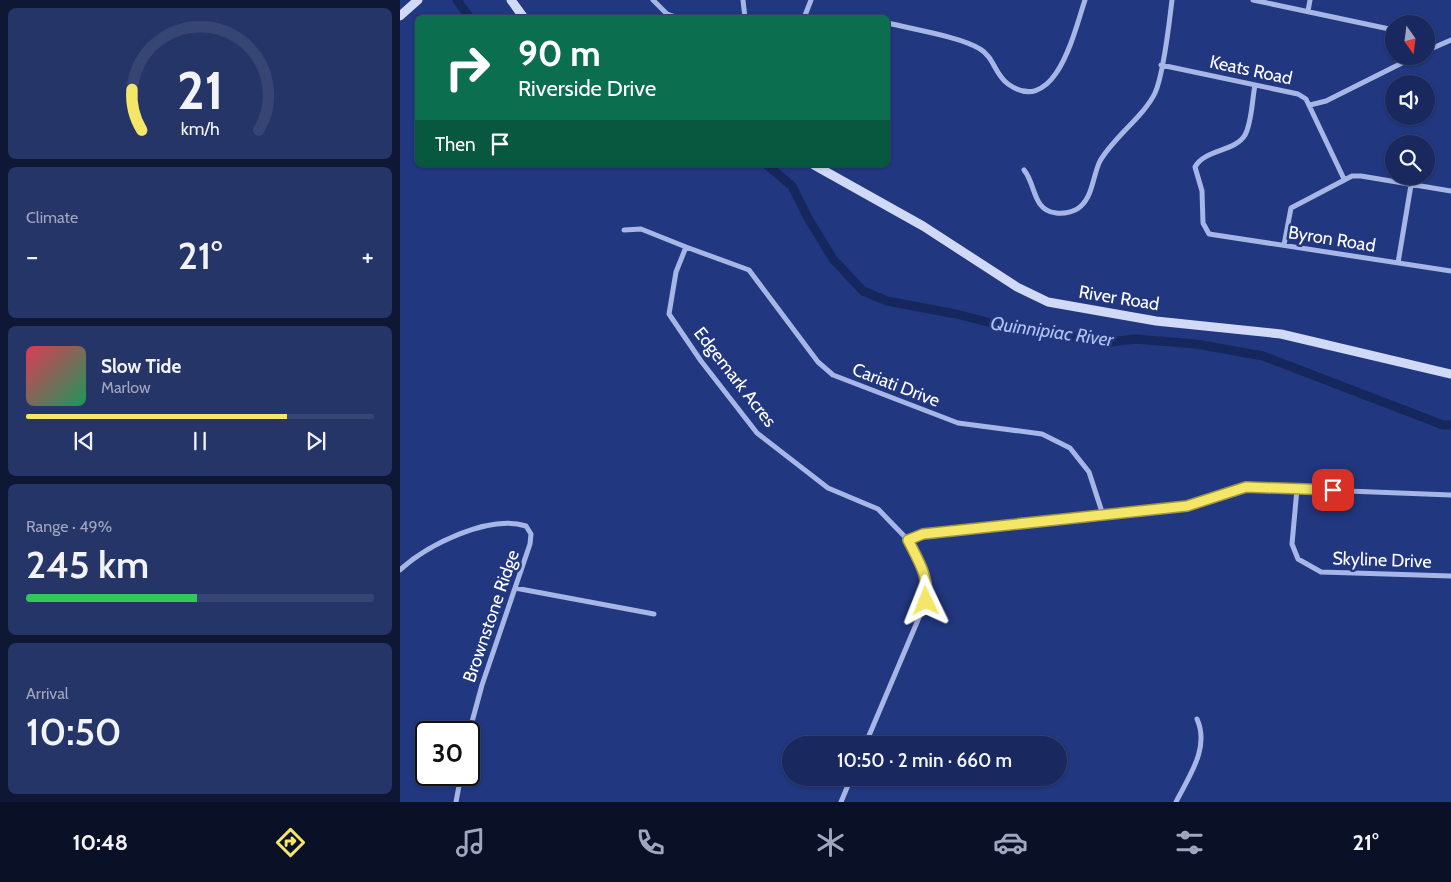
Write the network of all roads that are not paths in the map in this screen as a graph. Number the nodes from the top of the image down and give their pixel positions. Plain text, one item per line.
1 (418, 0) edge
2 (511, 0) edge
3 (652, 0) edge
4 (743, 0) edge
5 (811, 0) edge
6 (1085, 0) edge
7 (1172, 0) edge
8 (1253, 0) edge
9 (1310, 0) edge
10 (1308, 12) junction
11 (522, 15) edge
12 (672, 15) edge
13 (745, 15) edge
14 (805, 15) edge
15 (400, 16) edge
16 (890, 24) edge
17 (1385, 28) edge
18 (1451, 40) edge
19 (1435, 47) edge
20 (1161, 65) junction
21 (1398, 65) edge
22 (1255, 85) junction
23 (1310, 105) junction
24 (818, 167) edge
25 (1024, 170) dead end
26 (1344, 179) junction
27 (1385, 180) edge
28 (1410, 185) joint
29 (1451, 191) edge
30 (624, 230) dead end
31 (1284, 245) junction
32 (686, 247) junction
33 (1398, 263) junction
34 (1451, 271) edge
35 (1451, 374) edge
36 (1297, 489) junction
37 (1451, 495) edge
38 (1103, 515) junction
39 (908, 540) junction
40 (400, 570) edge
41 (1451, 576) edge
42 (515, 588) junction
43 (654, 614) dead end
44 (1197, 719) dead end
45 (473, 721) edge
46 (869, 736) edge
47 (459, 786) edge
48 (848, 786) edge
49 (456, 802) edge
50 (841, 802) edge
51 (1176, 802) edge

1 - 15 main road
2 - 11 main road
3 - 12 street
4 - 13 street
5 - 14 street
6 - 16 street
7 - 20 street
8 - 10 street
9 - 10 street
10 - 17 street
18 - 19 street
20 - 22 street, Keats Road
20 - 25 street
21 - 23 street
22 - 23 street, Keats Road
22 - 31 street, Byron Road
23 - 26 street, Keats Road
24 - 35 main road, River Road
26 - 27 street
26 - 31 street
28 - 29 street
28 - 33 street
30 - 32 street
31 - 33 street, Byron Road
32 - 38 street, Cariati Drive
32 - 39 street, Edgemark Acres
33 - 34 street, Byron Road
36 - 37 street
36 - 38 street
36 - 41 street, Skyline Drive
38 - 39 street
39 - 46 street, Edgemark Acres
40 - 42 street, Brownstone Ridge
42 - 43 street
42 - 45 street, Brownstone Ridge
44 - 51 street
47 - 49 street
48 - 50 street

